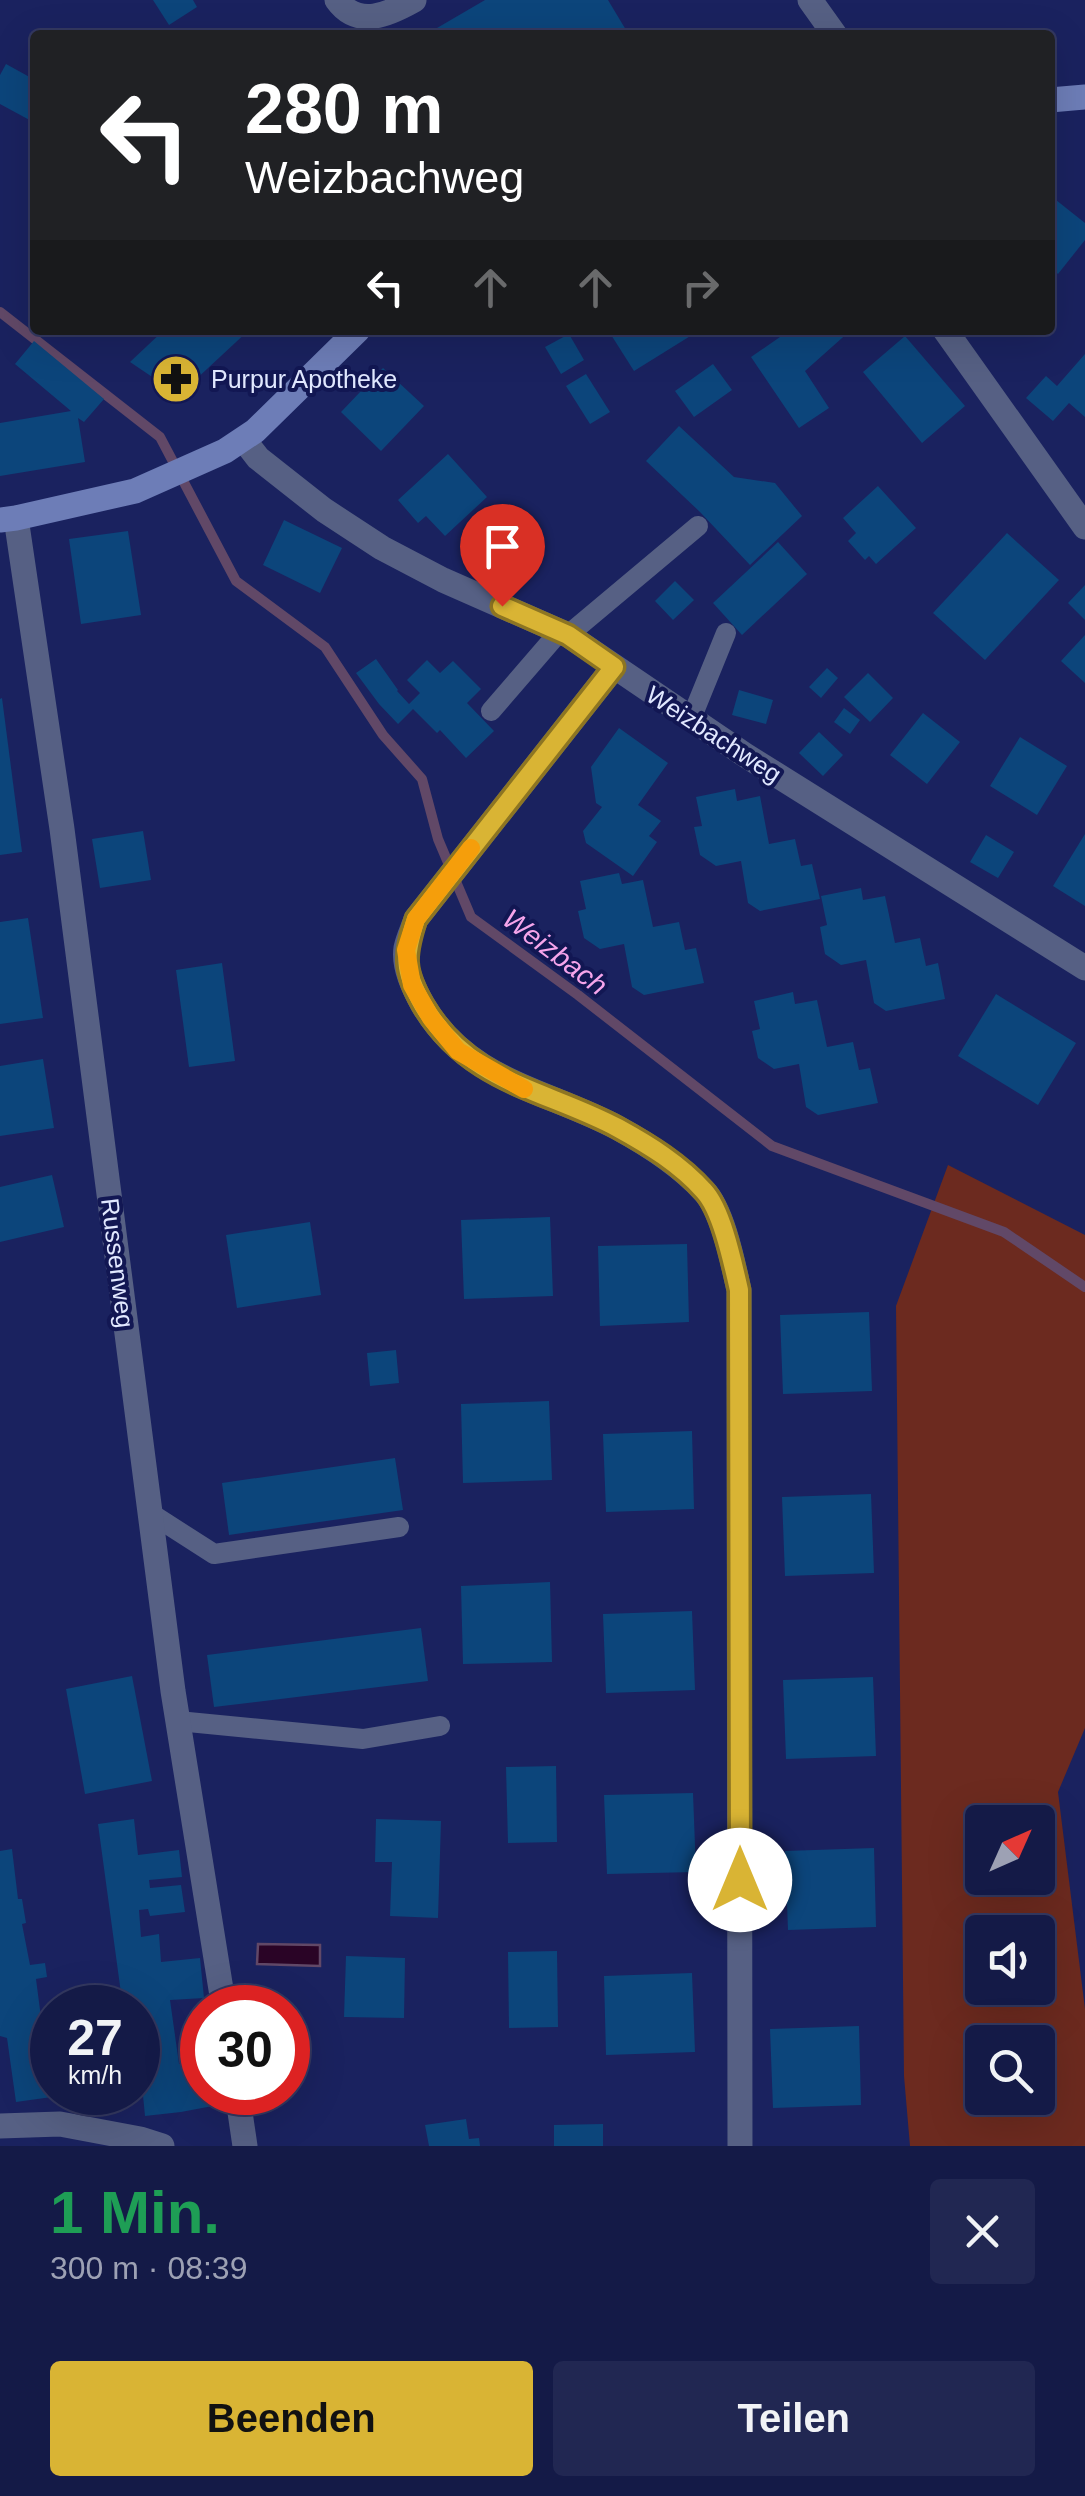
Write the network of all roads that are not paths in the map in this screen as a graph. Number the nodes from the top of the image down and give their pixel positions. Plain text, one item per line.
1 (337, 0) edge
2 (414, 0) edge
3 (810, 0) edge
4 (831, 30) edge
5 (1085, 97) edge
6 (1055, 100) edge
7 (353, 335) edge
8 (949, 335) edge
9 (244, 440) junction
10 (8, 519) edge
11 (698, 526) dead end
12 (1085, 527) edge
13 (564, 633) junction
14 (726, 633) dead end
15 (614, 667) junction
16 (491, 711) dead end
17 (690, 719) junction
18 (1085, 968) edge
19 (150, 1513) junction
20 (399, 1527) dead end
21 (178, 1721) junction
22 (440, 1726) dead end
23 (220, 1985) edge
24 (240, 2115) edge
25 (0, 2126) edge
26 (162, 2146) edge
27 (245, 2146) edge
28 (740, 2146) edge

1 - 2 street
3 - 4 street
5 - 6 main road
7 - 9 main road
8 - 12 street
9 - 10 main road
9 - 13 street, Weizbachweg
10 - 19 street, Russenweg
11 - 13 lane
13 - 15 street, Weizbachweg
13 - 16 lane
14 - 17 lane
15 - 17 street, Weizbachweg
15 - 28 street
17 - 18 street, Weizbachweg
19 - 20 lane
19 - 21 street, Russenweg
21 - 22 lane
21 - 23 street, Russenweg
24 - 27 street
25 - 26 street

